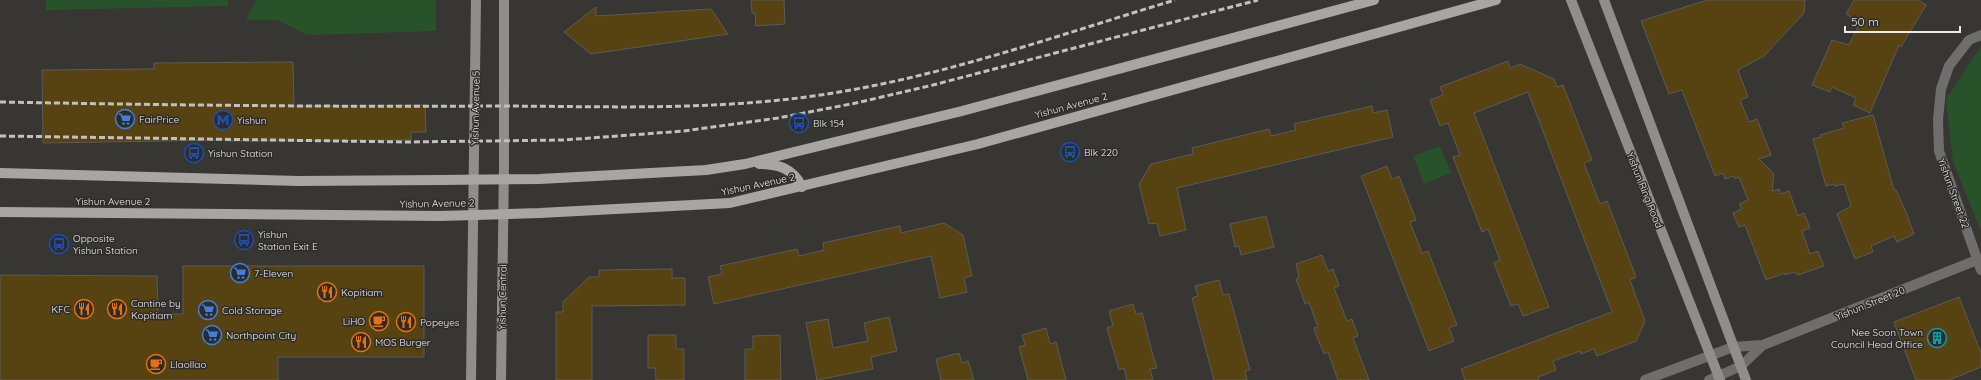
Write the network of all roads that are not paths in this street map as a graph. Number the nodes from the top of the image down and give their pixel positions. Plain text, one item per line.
1 (476, 0) edge
2 (504, 0) edge
3 (1374, 0) edge
4 (1496, 0) edge
5 (1571, 0) edge
6 (1604, 0) edge
7 (1981, 35) edge
8 (745, 164) junction
9 (0, 174) edge
10 (504, 179) junction
11 (474, 180) junction
12 (802, 187) junction
13 (0, 212) edge
14 (503, 214) junction
15 (474, 215) junction
16 (1979, 265) edge
17 (1763, 345) junction
18 (1733, 347) junction
19 (1711, 354) junction
20 (1741, 366) junction
21 (1716, 379) edge
22 (471, 380) edge
23 (501, 380) edge
24 (1645, 380) edge
25 (1746, 380) edge

1 - 11 main road, Yishun Avenue 5
2 - 10 main road
3 - 8 main road
4 - 12 main road, Yishun Avenue 2
5 - 19 main road, Yishun Ring Road
6 - 18 main road
7 - 16 street, Yishun Street 22
8 - 10 main road
8 - 12 main road
9 - 11 main road
10 - 11 main road
10 - 14 main road
11 - 15 main road, Yishun Avenue 5
12 - 14 main road, Yishun Avenue 2
13 - 15 main road, Yishun Avenue 2
14 - 15 main road, Yishun Avenue 2
14 - 23 main road, Yishun Central
15 - 22 main road
16 - 17 street, Yishun Street 20
17 - 18 street
17 - 20 street
18 - 19 street
18 - 20 main road
19 - 21 main road, Yishun Ring Road
19 - 24 street
20 - 21 street
20 - 25 main road

